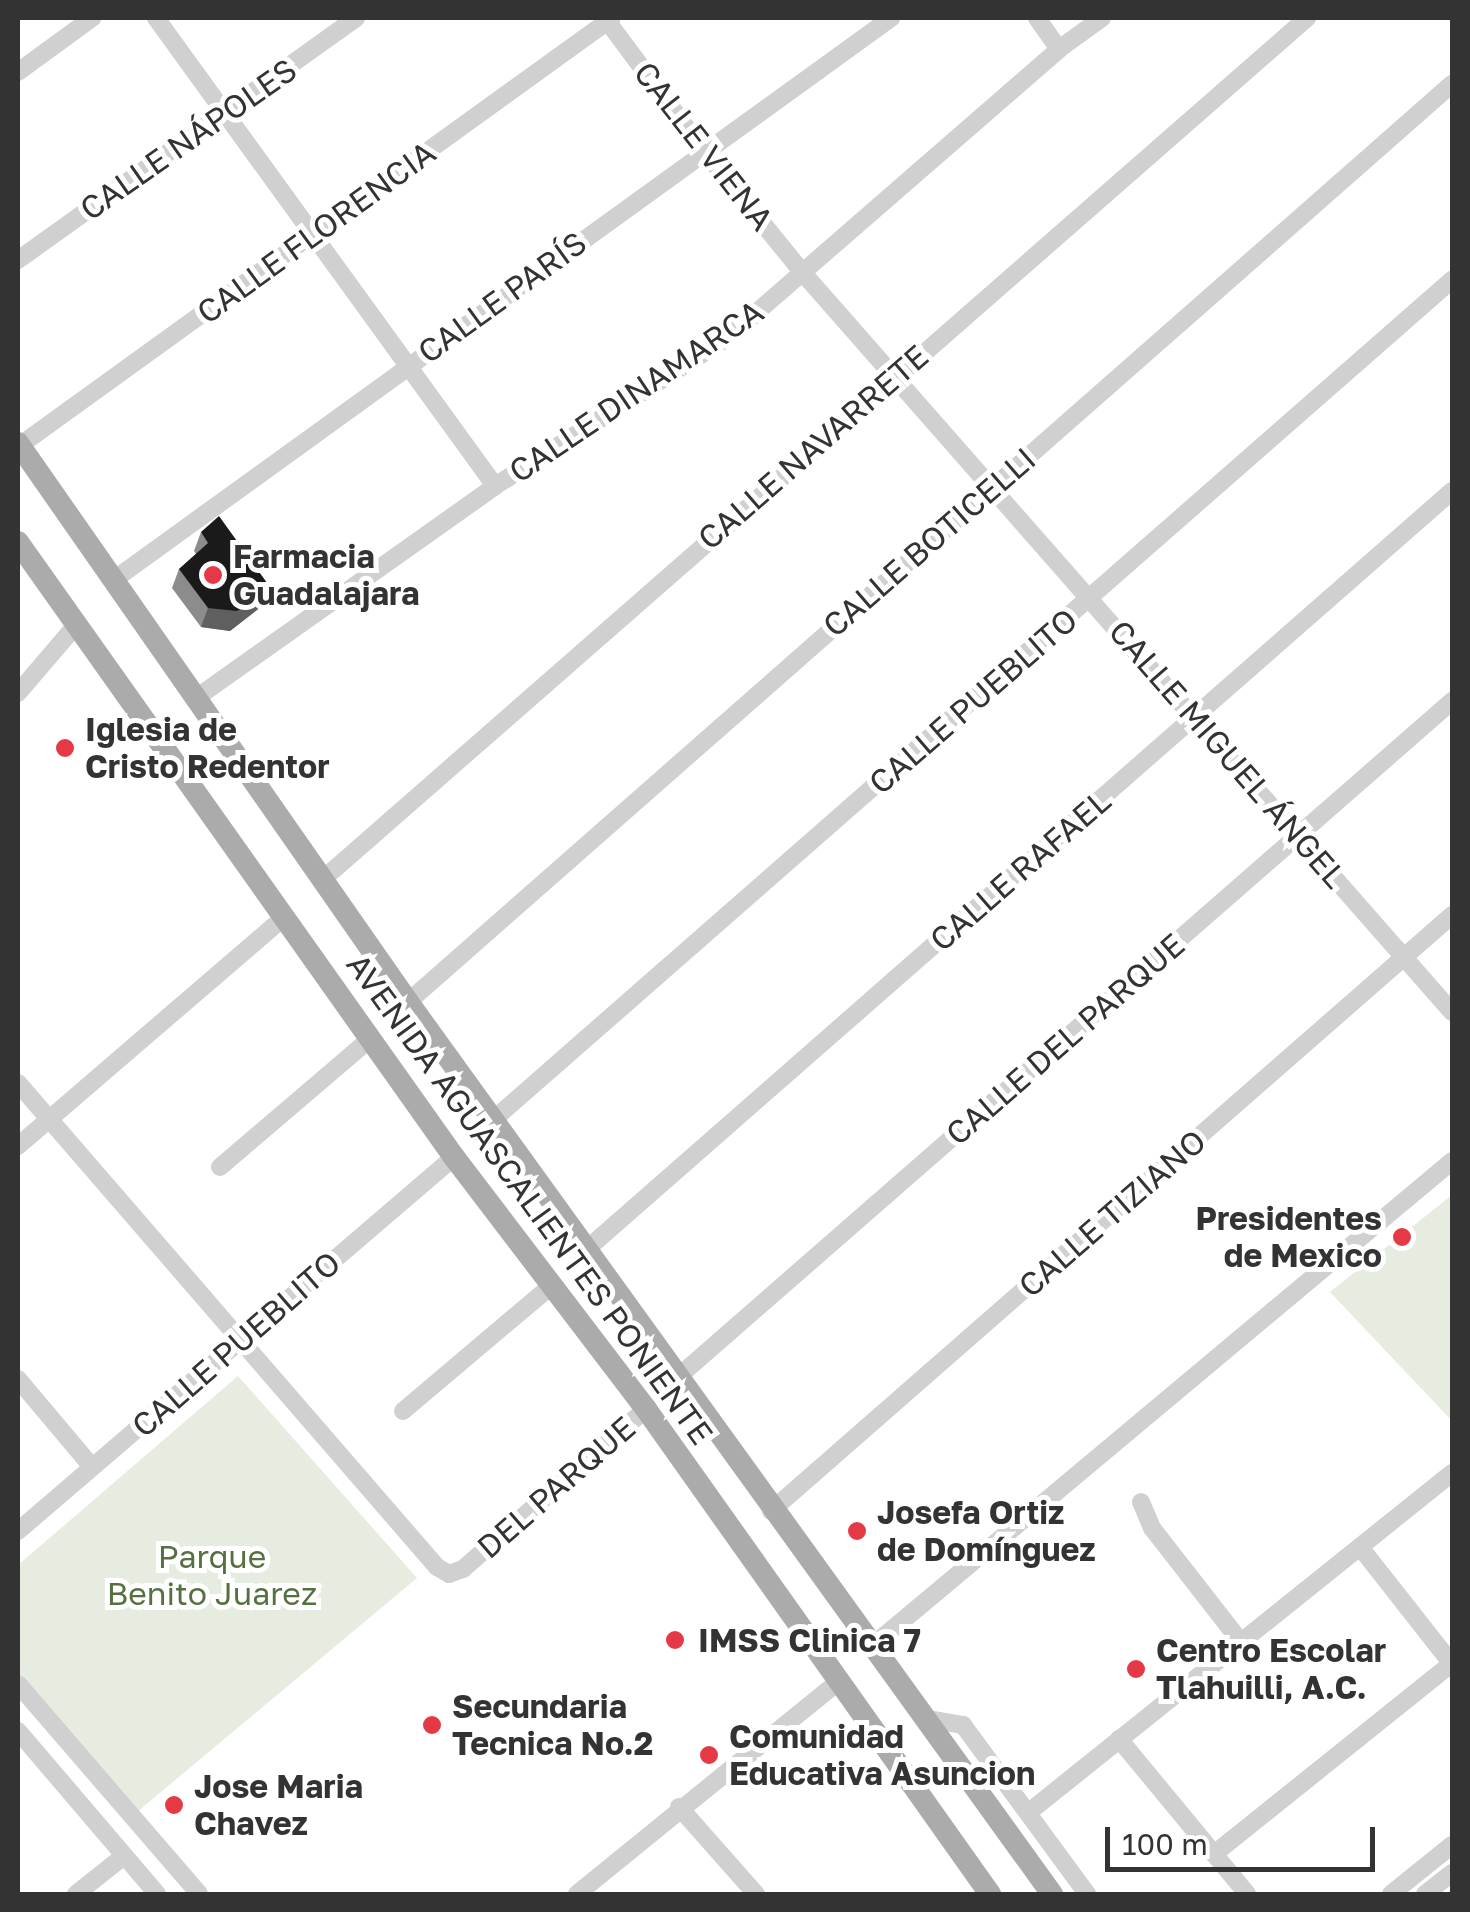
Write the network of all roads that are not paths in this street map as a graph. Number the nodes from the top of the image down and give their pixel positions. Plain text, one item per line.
1 (92, 18) edge
2 (156, 18) edge
3 (356, 18) edge
4 (890, 18) edge
5 (1036, 18) edge
6 (1102, 18) edge
7 (1307, 18) edge
8 (609, 19) edge
9 (1059, 49) junction
10 (18, 72) edge
11 (1452, 84) edge
12 (225, 115) junction
13 (703, 150) junction
14 (311, 236) junction
15 (18, 260) edge
16 (803, 273) junction
17 (1452, 280) edge
18 (408, 365) junction
19 (894, 375) junction
20 (18, 444) edge
21 (496, 486) junction
22 (993, 486) junction
23 (1452, 491) edge
24 (18, 542) edge
25 (115, 579) junction
26 (1091, 598) junction
27 (77, 624) junction
28 (18, 693) edge
29 (196, 698) junction
30 (1452, 701) edge
31 (1196, 716) junction
32 (1298, 836) junction
33 (322, 880) junction
34 (1452, 915) edge
35 (284, 918) junction
36 (1405, 957) junction
37 (408, 1002) junction
38 (1452, 1012) edge
39 (371, 1038) junction
40 (18, 1084) edge
41 (48, 1120) junction
42 (493, 1120) junction
43 (18, 1146) edge
44 (454, 1157) junction
45 (1452, 1161) edge
46 (220, 1167) dead end
47 (587, 1250) junction
48 (551, 1286) junction
49 (241, 1340) junction
50 (678, 1377) junction
51 (18, 1379) edge
52 (646, 1409) junction
53 (402, 1411) dead end
54 (92, 1467) junction
55 (1452, 1474) edge
56 (1141, 1502) dead end
57 (771, 1511) junction
58 (18, 1531) edge
59 (1360, 1547) junction
60 (1240, 1641) junction
61 (871, 1648) junction
62 (1452, 1663) edge
63 (840, 1680) junction
64 (18, 1684) edge
65 (923, 1718) junction
66 (18, 1731) edge
67 (1119, 1739) junction
68 (679, 1807) junction
69 (1029, 1812) junction
70 (1452, 1846) edge
71 (1214, 1854) junction
72 (124, 1856) junction
73 (1452, 1873) edge
74 (76, 1894) edge
75 (157, 1894) edge
76 (198, 1894) edge
77 (577, 1894) edge
78 (756, 1894) edge
79 (990, 1894) edge
80 (1052, 1894) edge
81 (1087, 1894) edge
82 (1247, 1894) edge
83 (1390, 1894) edge
84 (1425, 1894) edge

1 - 10 street
2 - 12 street
3 - 12 street, CALLE NÁPOLES
4 - 13 street, CALLE PARÍS
5 - 9 street
6 - 9 street, CALLE DINAMARCA
7 - 19 street, CALLE NAVARRETE
8 - 13 street, CALLE VIENA
8 - 14 street, CALLE FLORENCIA
9 - 16 street, CALLE DINAMARCA
11 - 22 street, CALLE BOTICELLI
12 - 14 street
12 - 15 street, CALLE NÁPOLES
13 - 16 street, CALLE VIENA
13 - 18 street, CALLE PARÍS
14 - 18 street
14 - 20 street, CALLE FLORENCIA
16 - 19 street, CALLE MIGUEL ÁNGEL
16 - 21 street, CALLE DINAMARCA
17 - 26 street, CALLE PUEBLITO
18 - 21 street
18 - 25 street, CALLE PARÍS
19 - 22 street, CALLE MIGUEL ÁNGEL
19 - 33 street, CALLE NAVARRETE
20 - 25 main road, AVENIDA AGUASCALIENTES PONIENTE
21 - 29 street, CALLE DINAMARCA
22 - 26 street, CALLE MIGUEL ÁNGEL
22 - 37 street, CALLE BOTICELLI
23 - 31 street, CALLE RAFAEL
24 - 27 main road, AVENIDA AGUASCALIENTES PONIENTE
25 - 29 main road, AVENIDA AGUASCALIENTES PONIENTE
26 - 31 street, CALLE MIGUEL ÁNGEL
26 - 42 street, CALLE PUEBLITO
27 - 28 street
27 - 35 main road, AVENIDA AGUASCALIENTES PONIENTE
29 - 33 main road, AVENIDA AGUASCALIENTES PONIENTE
30 - 32 street, CALLE DEL PARQUE
31 - 32 street, CALLE MIGUEL ÁNGEL
31 - 47 street, CALLE RAFAEL
32 - 36 street, CALLE MIGUEL ÁNGEL
32 - 50 street, CALLE DEL PARQUE
33 - 37 main road, AVENIDA AGUASCALIENTES PONIENTE
34 - 36 street, CALLE TIZIANO
35 - 39 main road, AVENIDA AGUASCALIENTES PONIENTE
35 - 41 street
36 - 38 street, CALLE MIGUEL ÁNGEL
36 - 57 street, CALLE TIZIANO
37 - 42 main road, AVENIDA AGUASCALIENTES PONIENTE
39 - 44 main road, AVENIDA AGUASCALIENTES PONIENTE
39 - 46 street
40 - 41 street
41 - 43 street
41 - 49 street
42 - 47 main road, AVENIDA AGUASCALIENTES PONIENTE
44 - 48 main road, AVENIDA AGUASCALIENTES PONIENTE
44 - 49 street, CALLE PUEBLITO
45 - 61 street
47 - 50 main road, AVENIDA AGUASCALIENTES PONIENTE
48 - 52 main road, AVENIDA AGUASCALIENTES PONIENTE
48 - 53 street
49 - 52 street, DEL PARQUE
49 - 54 street, CALLE PUEBLITO
50 - 57 main road, AVENIDA AGUASCALIENTES PONIENTE
51 - 54 street
52 - 63 main road, AVENIDA AGUASCALIENTES PONIENTE
54 - 58 street, CALLE PUEBLITO
55 - 59 street
56 - 60 street
57 - 61 main road, AVENIDA AGUASCALIENTES PONIENTE
59 - 60 street
59 - 62 street
60 - 67 street
61 - 65 main road, AVENIDA AGUASCALIENTES PONIENTE
62 - 71 street
63 - 68 street
63 - 79 main road, AVENIDA AGUASCALIENTES PONIENTE
64 - 76 street
65 - 69 street
65 - 80 main road, AVENIDA AGUASCALIENTES PONIENTE
66 - 72 street
67 - 69 street
67 - 71 street
68 - 77 street
68 - 78 street
69 - 81 street
70 - 83 street
71 - 82 street
72 - 74 street
72 - 75 street
73 - 84 street

